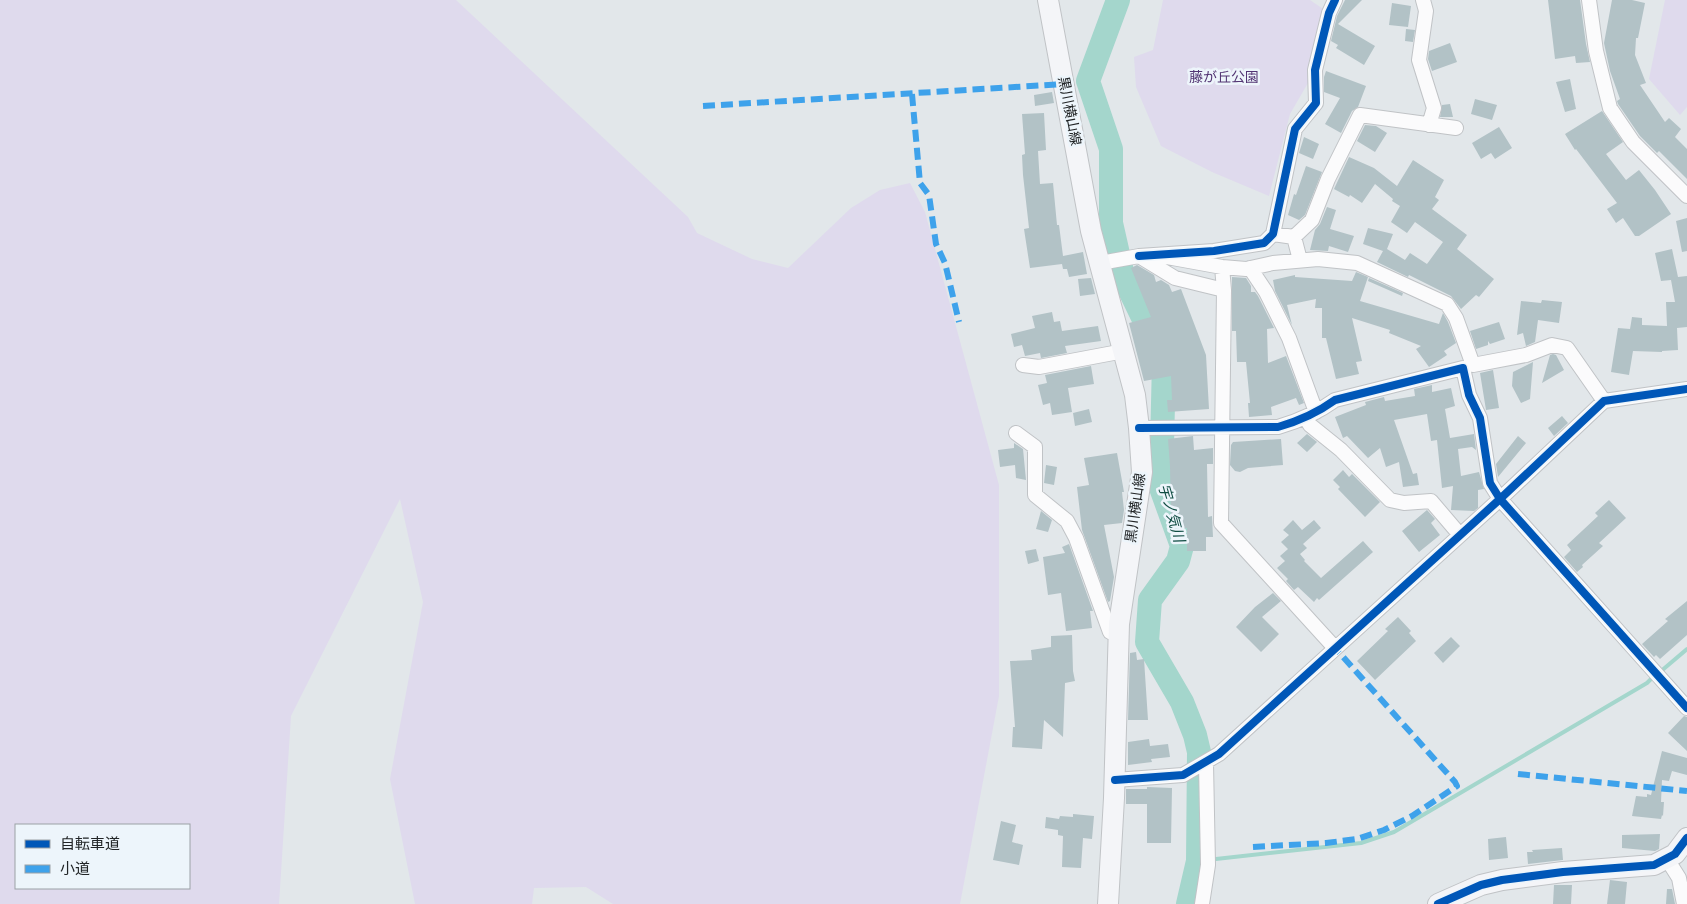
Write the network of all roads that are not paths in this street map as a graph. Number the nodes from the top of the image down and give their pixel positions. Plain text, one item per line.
1 (1048, 0) edge
2 (1335, 0) edge
3 (1423, 0) edge
4 (1589, 0) edge
5 (1429, 125) junction
6 (1456, 128) dead end
7 (1687, 196) edge
8 (1273, 234) junction
9 (1294, 237) junction
10 (1156, 255) junction
11 (1132, 257) junction
12 (1300, 260) junction
13 (1104, 263) junction
14 (1222, 267) junction
15 (1250, 268) junction
16 (1224, 290) junction
17 (1124, 351) junction
18 (1023, 365) dead end
19 (1687, 389) edge
20 (1604, 401) junction
21 (1311, 415) junction
22 (1153, 428) junction
23 (1221, 428) junction
24 (1016, 433) dead end
25 (1500, 499) junction
26 (1460, 535) junction
27 (1119, 635) junction
28 (1335, 648) junction
29 (1687, 708) edge
30 (1204, 763) junction
31 (1115, 780) junction
32 (1687, 838) edge
33 (1667, 859) junction
34 (1108, 904) edge
35 (1202, 904) edge
36 (1438, 904) edge
37 (1684, 904) edge

1 - 13 main road, 黒川横山線
2 - 8 street
3 - 5 street
4 - 7 street
5 - 6 street
5 - 9 street
8 - 9 street
8 - 10 street
9 - 12 street
10 - 11 street
10 - 14 street
11 - 13 street
11 - 16 street
12 - 15 street
12 - 20 street
13 - 17 main road, 黒川横山線
14 - 15 street
14 - 16 street
15 - 21 street
16 - 23 street
17 - 18 street
17 - 22 main road, 黒川横山線
19 - 20 street
20 - 25 street
21 - 23 street
21 - 25 street
21 - 26 street
22 - 23 street
22 - 27 main road, 黒川横山線
23 - 28 street
24 - 27 street
25 - 26 street
25 - 29 street
26 - 28 street
27 - 31 main road, 黒川横山線
28 - 30 street
30 - 31 street
30 - 35 street
31 - 34 main road, 黒川横山線
32 - 33 main road
33 - 36 main road
33 - 37 street

